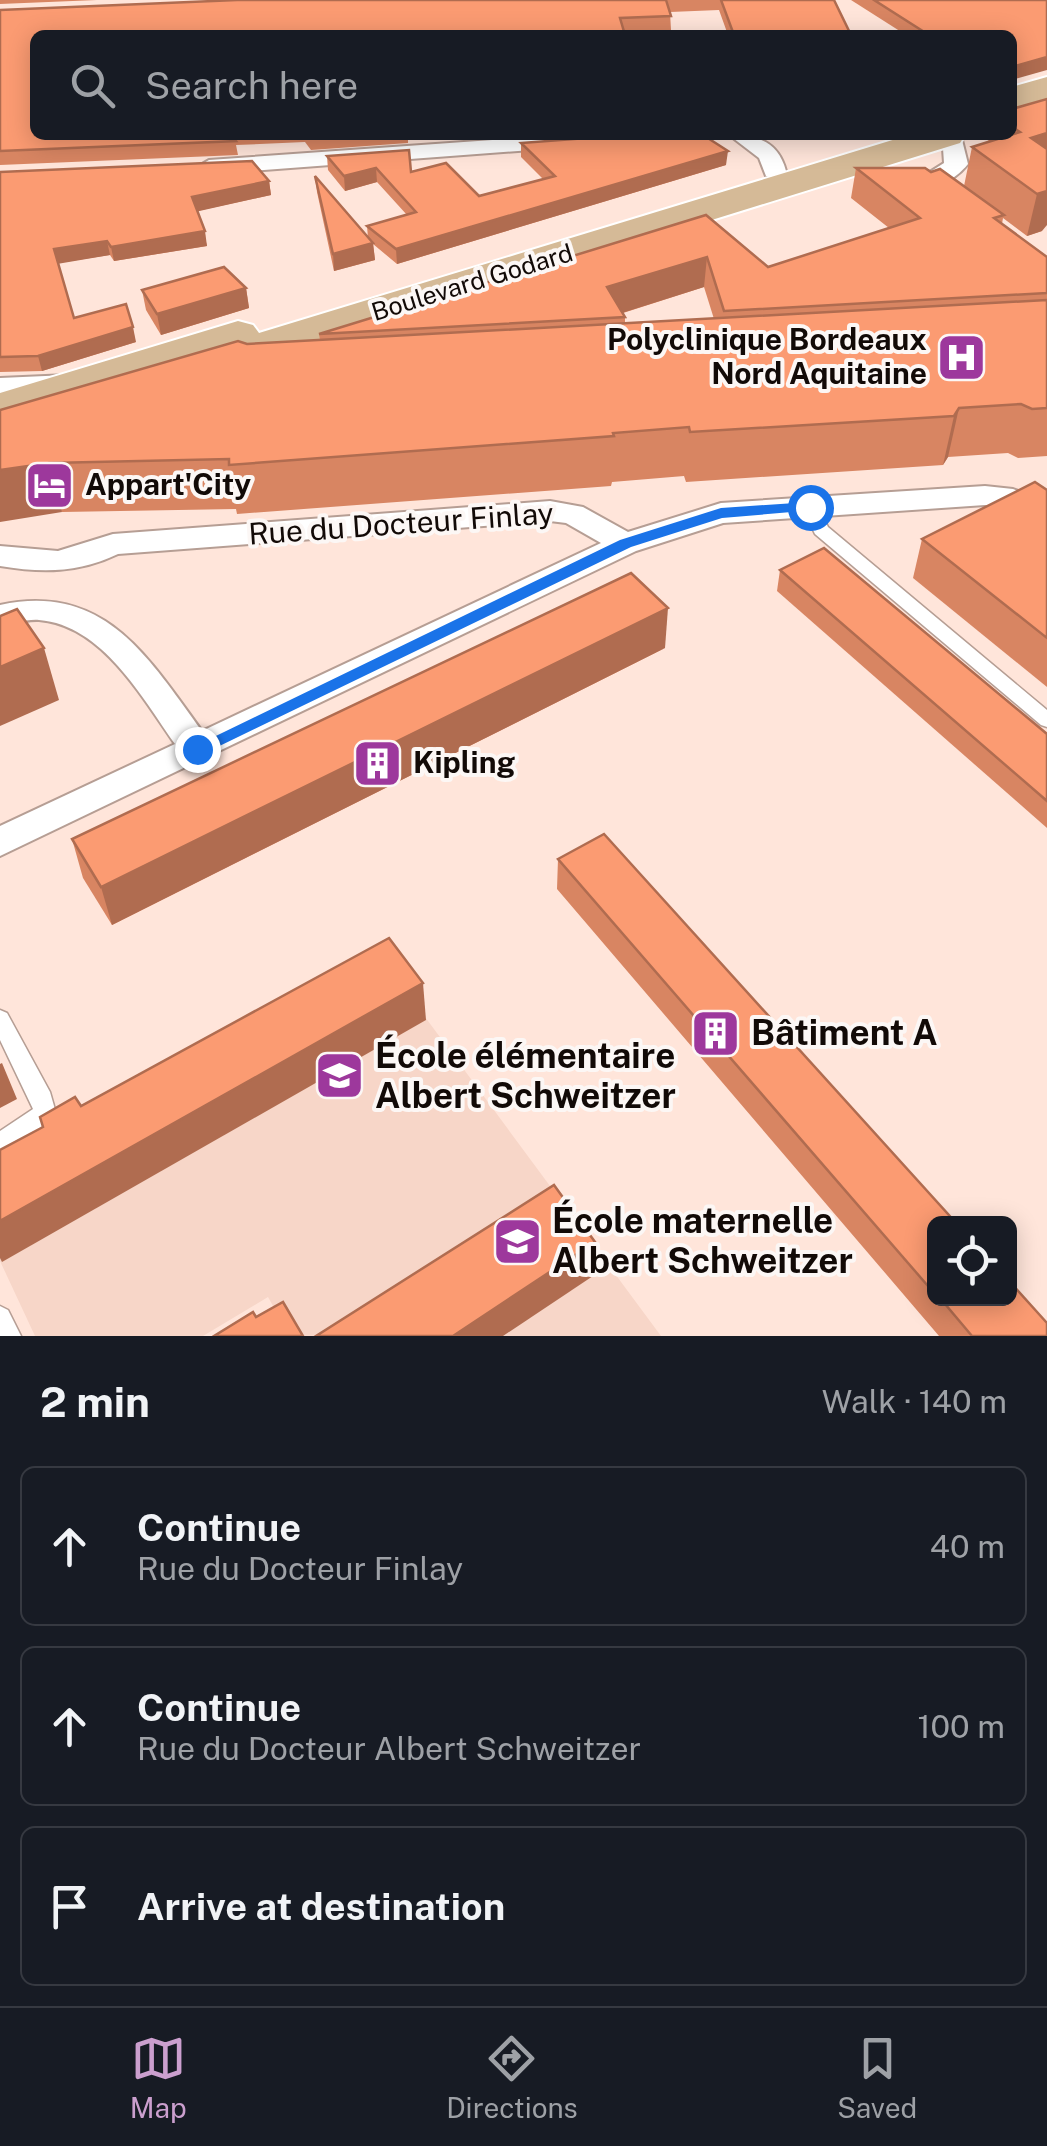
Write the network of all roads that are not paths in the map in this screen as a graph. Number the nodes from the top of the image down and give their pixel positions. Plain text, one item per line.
1 (1047, 88) edge
2 (1017, 97) edge
3 (1047, 105) edge
4 (1017, 114) edge
5 (752, 140) edge
6 (874, 140) edge
7 (928, 140) edge
8 (949, 140) edge
9 (595, 141) edge
10 (179, 167) edge
11 (838, 168) junction
12 (774, 171) junction
13 (932, 182) junction
14 (954, 198) edge
15 (77, 383) junction
16 (0, 386) edge
17 (0, 407) edge
18 (0, 426) edge
19 (1041, 503) edge
20 (810, 507) junction
21 (625, 544) junction
22 (0, 556) edge
23 (0, 616) edge
24 (1047, 720) edge
25 (197, 749) junction
26 (0, 842) edge
27 (0, 1019) edge
28 (0, 1144) edge
29 (0, 1318) edge
30 (8, 1336) edge

1 - 2 main road
3 - 4 main road
5 - 12 street
6 - 12 main road, Boulevard Godard
7 - 11 main road, Boulevard Godard
8 - 13 street
9 - 10 street
11 - 13 street
11 - 18 main road, Boulevard Godard
12 - 15 main road, Boulevard Godard
13 - 14 street
15 - 16 street
15 - 17 main road, Boulevard Godard
19 - 20 street
20 - 21 street
20 - 24 lane
21 - 22 street, Rue du Docteur Finlay
21 - 25 street
23 - 25 street
25 - 26 street
27 - 28 lane
29 - 30 lane

